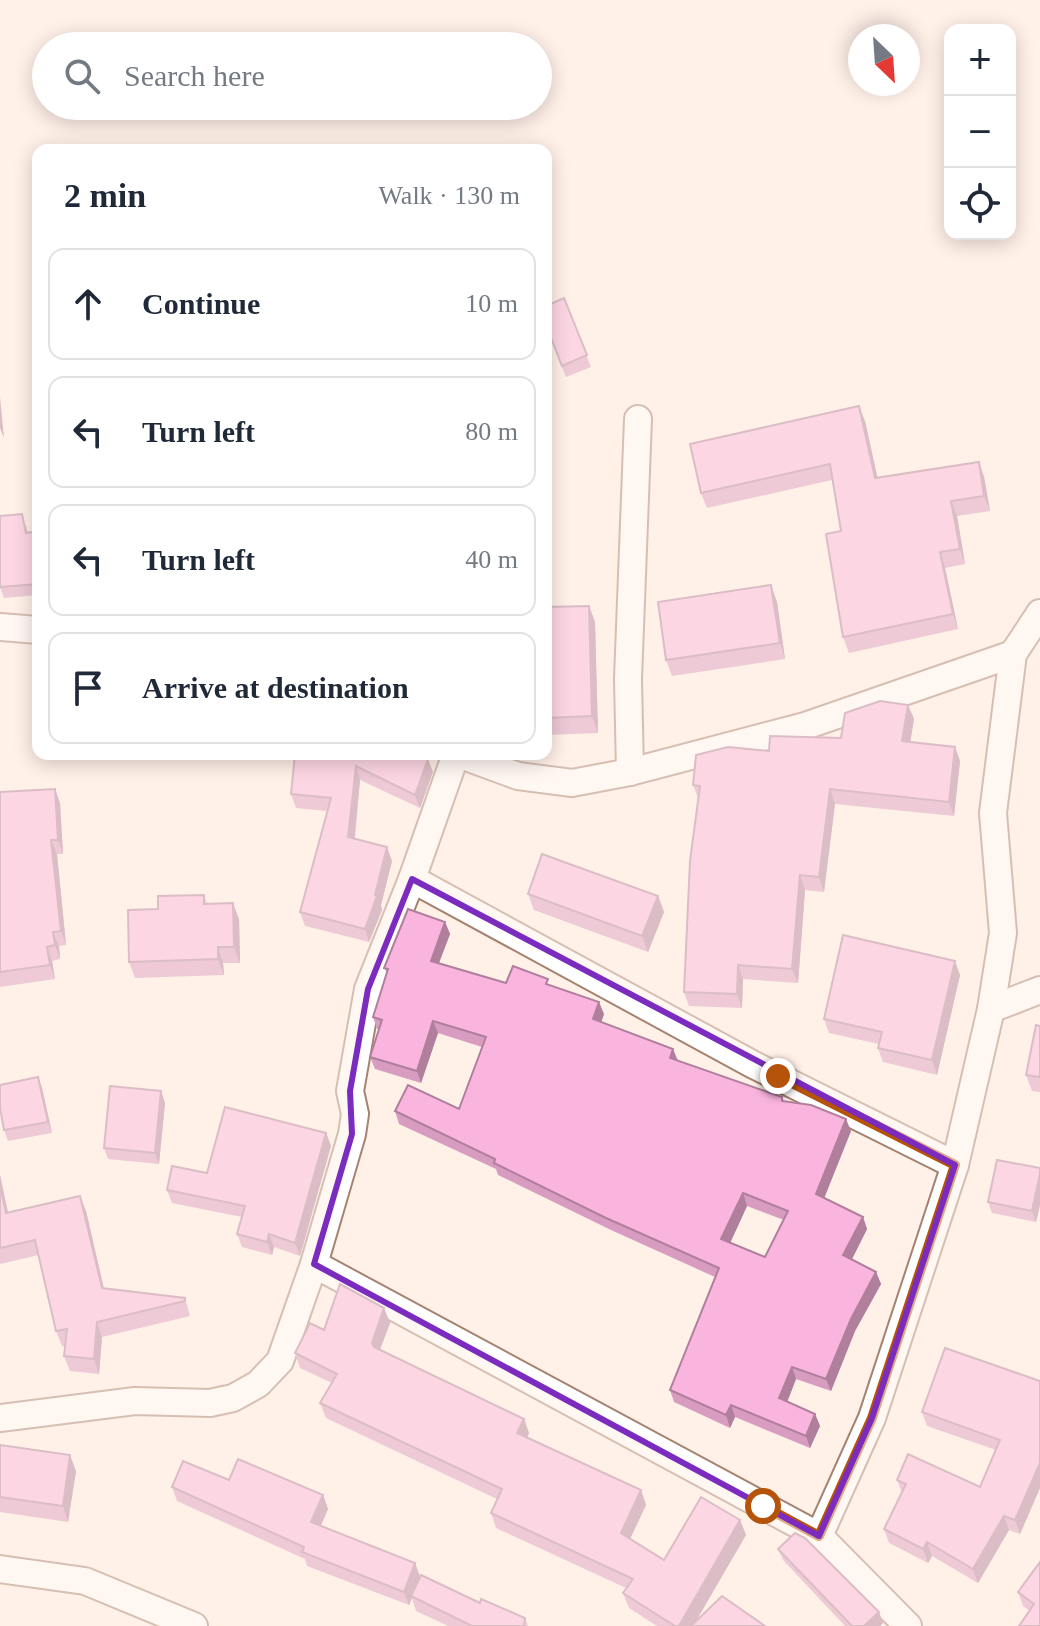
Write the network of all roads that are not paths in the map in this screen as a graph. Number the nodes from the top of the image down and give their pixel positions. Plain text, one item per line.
1 (638, 419) dead end
2 (1040, 613) edge
3 (0, 627) edge
4 (32, 630) edge
5 (1013, 654) junction
6 (455, 760) edge
7 (474, 760) edge
8 (630, 772) junction
9 (412, 879) junction
10 (1040, 990) edge
11 (991, 1009) junction
12 (955, 1165) junction
13 (314, 1264) junction
14 (0, 1418) edge
15 (819, 1536) junction
16 (0, 1569) edge
17 (194, 1626) edge
18 (908, 1626) edge

1 - 8 street
2 - 5 street
3 - 4 street
5 - 8 street
5 - 11 street
6 - 9 street
7 - 8 street
9 - 12 street
9 - 13 street
10 - 11 street
11 - 12 street
12 - 15 street
13 - 14 street
13 - 15 street
15 - 18 street
16 - 17 street

